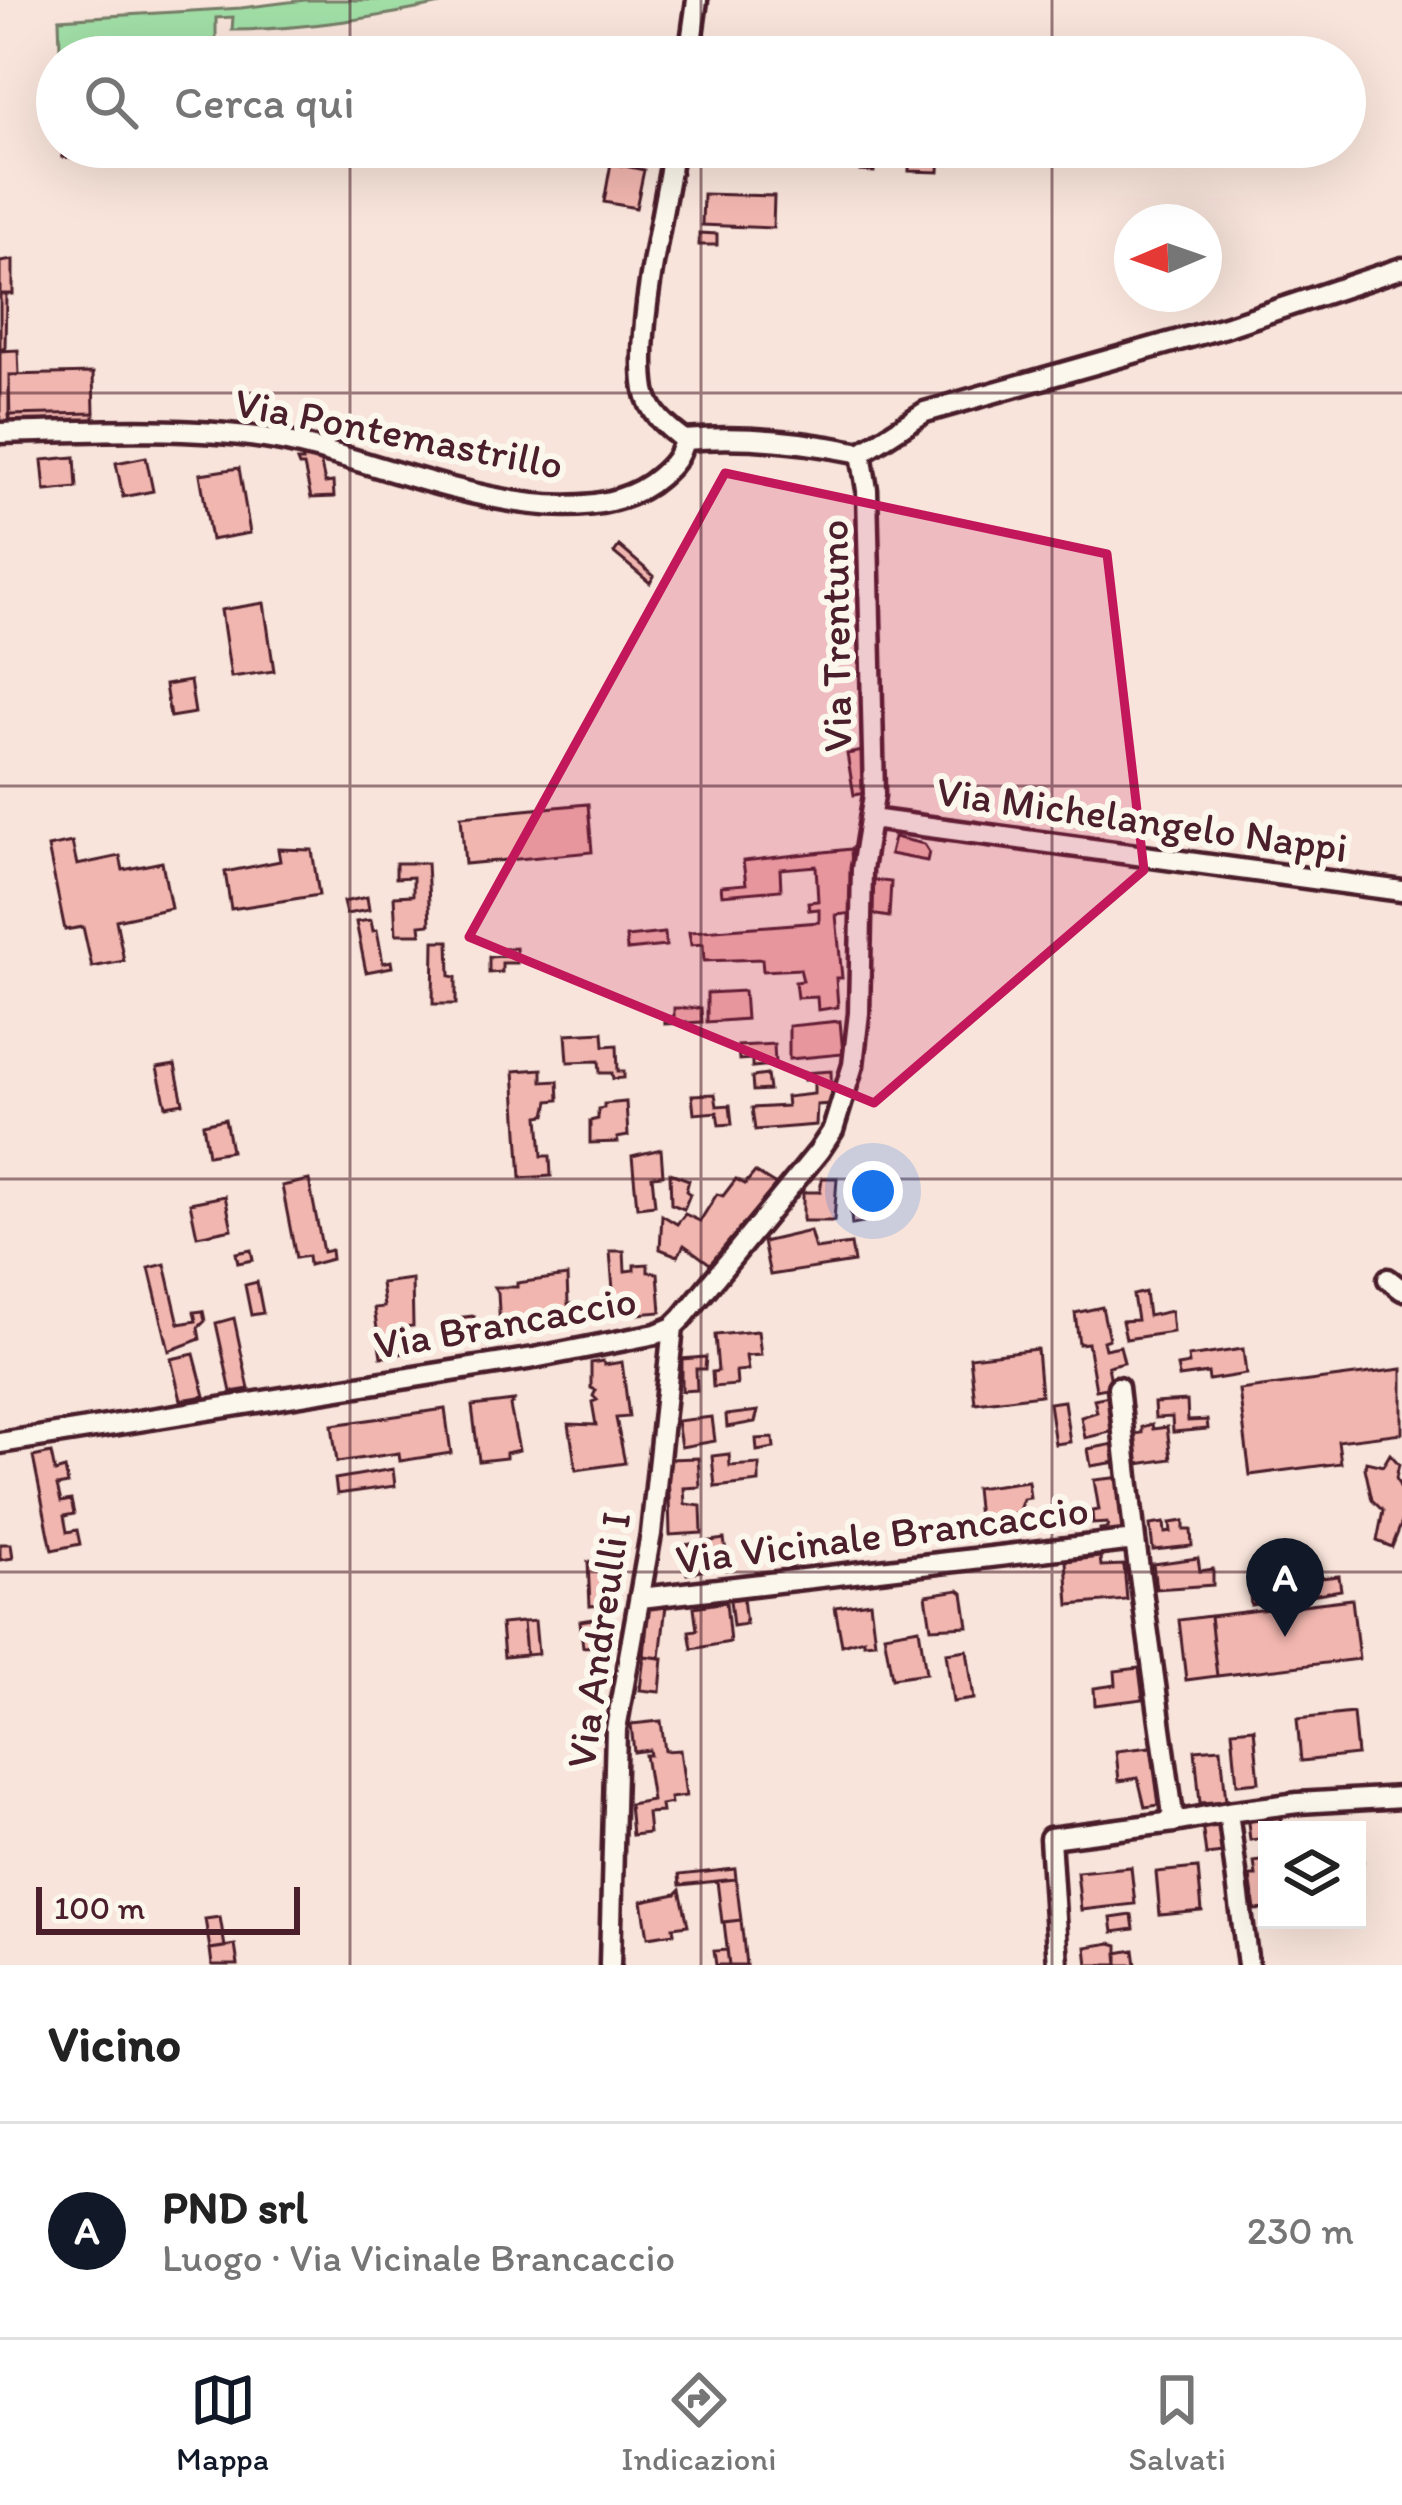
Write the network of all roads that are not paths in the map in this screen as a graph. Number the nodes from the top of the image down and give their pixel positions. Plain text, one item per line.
1 (697, 0) edge
2 (691, 36) edge
3 (671, 168) edge
4 (1402, 268) edge
5 (0, 433) edge
6 (684, 440) junction
7 (861, 453) junction
8 (871, 819) junction
9 (1402, 891) edge
10 (673, 1327) junction
11 (1118, 1387) dead end
12 (0, 1443) edge
13 (1135, 1540) junction
14 (640, 1598) junction
15 (1402, 1797) edge
16 (1228, 1812) junction
17 (1174, 1822) junction
18 (610, 1965) edge
19 (1058, 1965) edge
20 (1248, 1965) edge

1 - 2 street
3 - 6 street
4 - 7 street
5 - 6 street, Via Pontemastrillo
6 - 7 street
7 - 8 street, Via Trentuno
8 - 9 street, Via Michelangelo Nappi
8 - 10 street, Via Brancaccio
10 - 12 street, Via Brancaccio
10 - 14 street, Via Andreulli I
11 - 13 street
13 - 14 street, Via Vicinale Brancaccio
13 - 17 street, Via Vicinale Brancaccio
14 - 18 street, Via Andreulli I
15 - 16 street
16 - 17 street
16 - 20 street
17 - 19 street

